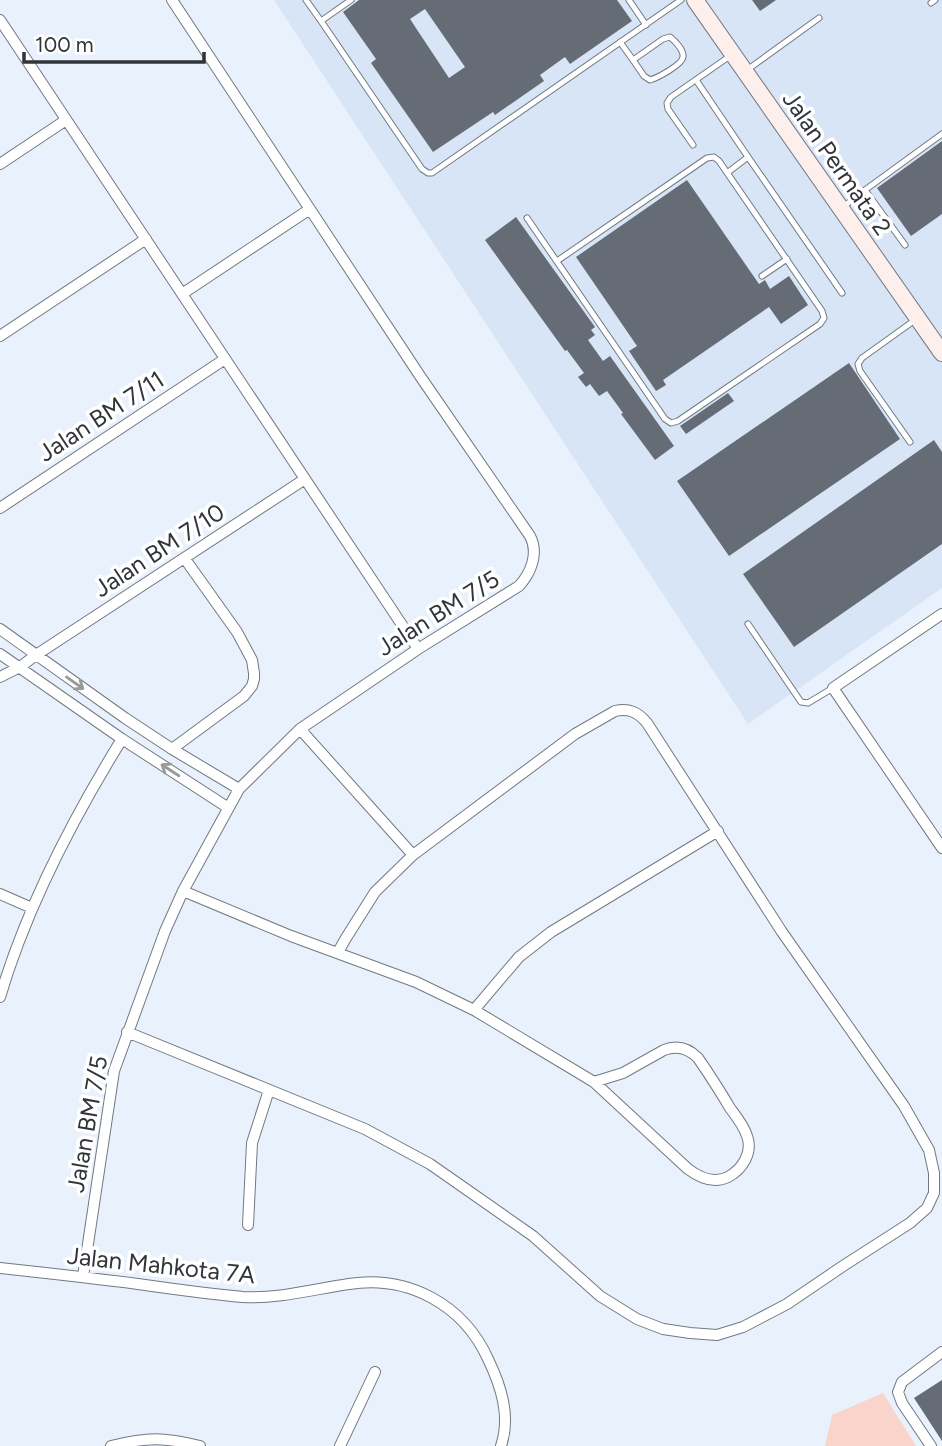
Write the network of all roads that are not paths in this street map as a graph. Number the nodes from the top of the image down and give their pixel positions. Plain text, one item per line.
1 (172, 0) edge
2 (306, 0) edge
3 (351, 0) edge
4 (629, 0) edge
5 (681, 0) edge
6 (695, 0) edge
7 (819, 18) dead end
8 (0, 20) edge
9 (321, 21) junction
10 (646, 24) junction
11 (620, 42) junction
12 (733, 54) junction
13 (633, 60) junction
14 (745, 71) junction
15 (695, 80) junction
16 (66, 120) junction
17 (942, 134) edge
18 (693, 145) dead end
19 (748, 157) junction
20 (0, 164) edge
21 (727, 173) junction
22 (865, 190) junction
23 (841, 208) junction
24 (310, 209) junction
25 (527, 218) dead end
26 (146, 239) junction
27 (905, 245) dead end
28 (787, 260) junction
29 (557, 261) junction
30 (762, 276) dead end
31 (842, 293) dead end
32 (182, 294) junction
33 (918, 318) junction
34 (0, 336) edge
35 (942, 353) edge
36 (225, 359) junction
37 (911, 442) dead end
38 (305, 479) junction
39 (0, 508) edge
40 (185, 559) junction
41 (942, 614) edge
42 (748, 624) dead end
43 (0, 629) edge
44 (418, 649) junction
45 (0, 654) edge
46 (36, 655) junction
47 (20, 667) junction
48 (0, 677) edge
49 (833, 688) junction
50 (300, 729) junction
51 (122, 740) junction
52 (172, 749) junction
53 (239, 789) junction
54 (228, 807) junction
55 (718, 831) junction
56 (942, 848) edge
57 (413, 855) junction
58 (183, 891) junction
59 (0, 894) edge
60 (32, 908) junction
61 (338, 952) junction
62 (0, 997) edge
63 (474, 1010) junction
64 (127, 1032) junction
65 (594, 1082) junction
66 (269, 1090) junction
67 (248, 1225) dead end
68 (0, 1268) edge
69 (83, 1277) junction
70 (942, 1352) edge
71 (375, 1372) dead end
72 (111, 1446) edge
73 (200, 1446) edge
74 (340, 1446) edge
75 (501, 1446) edge
76 (930, 1446) edge

1 - 24 street, Jalan BM 7/5
2 - 9 lane
3 - 9 lane
4 - 10 lane
5 - 10 lane
6 - 12 street, Jalan Permata 2
7 - 14 lane
8 - 16 street
9 - 11 lane
10 - 11 lane
11 - 13 lane
12 - 14 street, Jalan Permata 2
12 - 15 lane
13 - 13 lane
14 - 23 street, Jalan Permata 2
15 - 18 lane
15 - 19 lane
16 - 20 street
16 - 26 street
17 - 22 lane
19 - 21 lane
19 - 31 lane
21 - 28 lane
21 - 29 lane
22 - 23 lane
22 - 27 lane
23 - 33 street, Jalan Permata 2
24 - 32 street
24 - 44 street, Jalan BM 7/5
25 - 29 lane
26 - 32 street
26 - 34 street
28 - 29 lane
28 - 30 lane
32 - 36 street
33 - 35 street, Jalan Permata 2
33 - 37 lane
36 - 38 street
36 - 39 street, Jalan BM 7/11
38 - 40 street, Jalan BM 7/10
38 - 44 street
40 - 46 street, Jalan BM 7/10
40 - 52 street
41 - 49 street
42 - 49 lane
43 - 46 street
44 - 50 street, Jalan BM 7/5
45 - 47 street
46 - 47 street, Jalan BM 7/10
46 -> 52 street
47 - 48 street, Jalan BM 7/10
47 - 51 street
49 - 56 street
50 - 53 street, Jalan BM 7/5
50 - 57 street
54 -> 51 street
51 - 60 street
52 - 53 street
53 - 54 street, Jalan BM 7/5
54 - 58 street, Jalan BM 7/5
55 - 57 street
55 - 63 street
55 - 66 street
57 - 61 street
58 - 61 street
58 - 64 street, Jalan BM 7/5
59 - 60 street
60 - 62 street
61 - 63 street
63 - 65 street
64 - 66 street
64 - 69 street, Jalan BM 7/5
65 - 65 street
66 - 67 street
68 - 69 street, Jalan Mahkota 7A
69 - 75 street, Jalan Mahkota 7A
70 - 76 street
71 - 74 street
72 - 73 street

